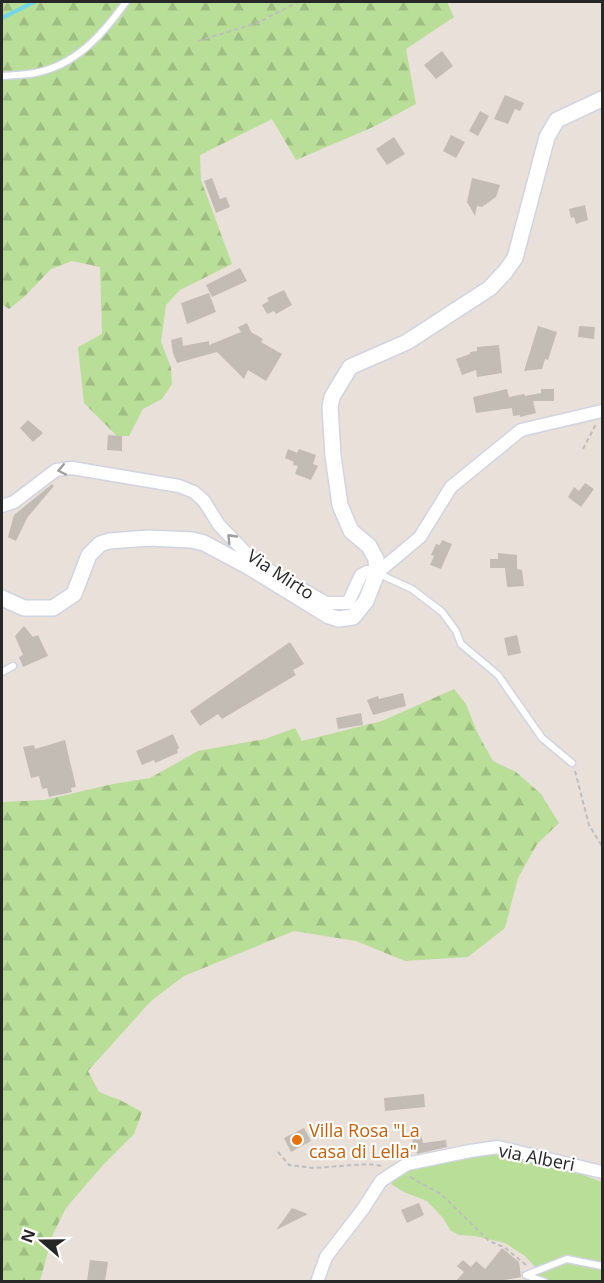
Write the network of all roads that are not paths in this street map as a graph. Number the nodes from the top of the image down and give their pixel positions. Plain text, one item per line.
1 (126, 2) edge
2 (2, 76) edge
3 (603, 99) edge
4 (600, 417) edge
5 (2, 506) edge
6 (377, 573) junction
7 (2, 598) edge
8 (13, 666) dead end
9 (2, 672) edge
10 (572, 763) road end
11 (603, 1172) edge
12 (603, 1266) edge
13 (317, 1281) edge
14 (545, 1281) edge

1 - 2 lane
3 - 6 street
4 - 6 street
6 -> 5 street, Via Mirto
6 - 7 street
6 - 10 lane
8 - 9 lane
11 - 13 street, via Alberi
12 - 14 lane

